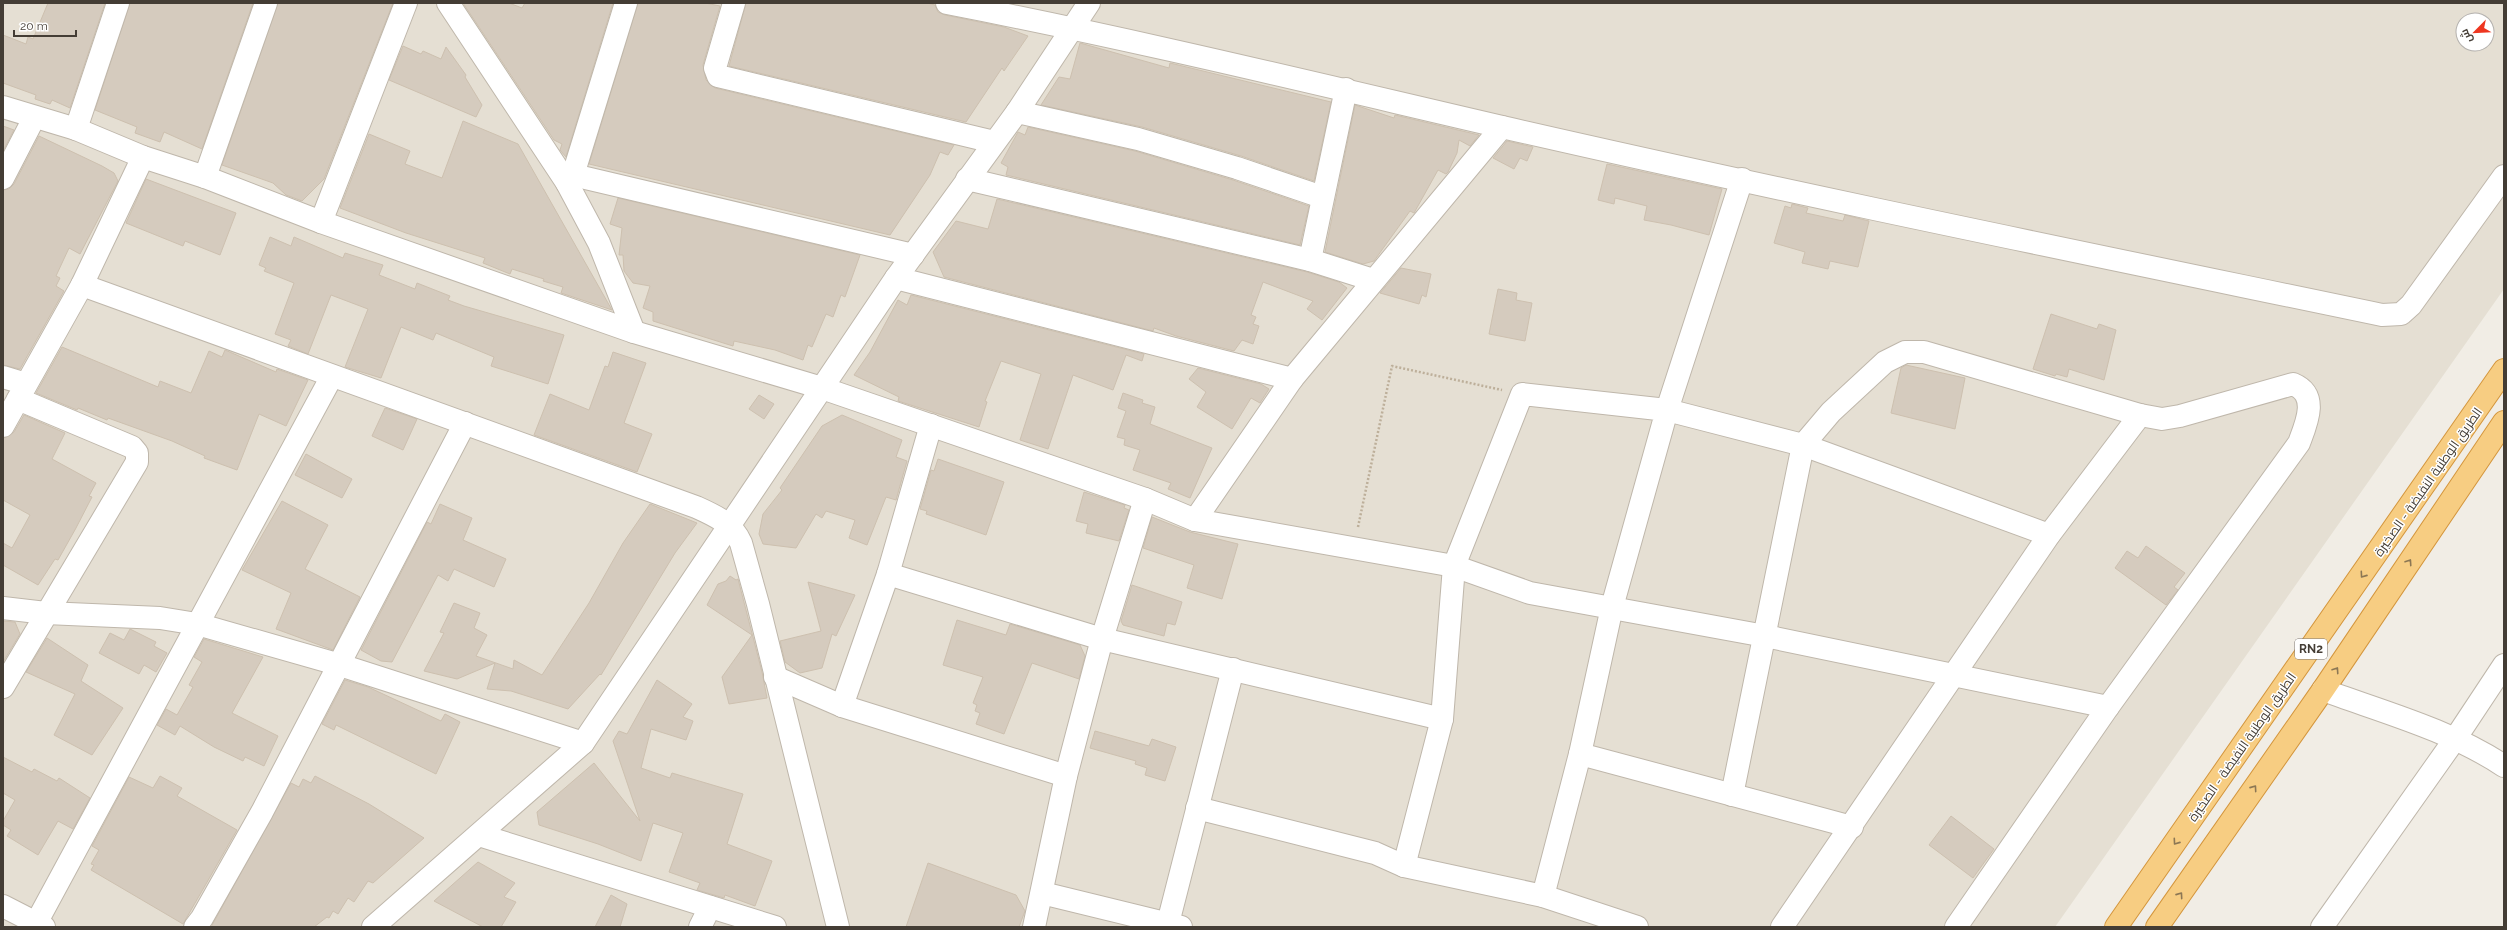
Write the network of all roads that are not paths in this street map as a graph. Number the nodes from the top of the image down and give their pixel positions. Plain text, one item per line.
1 (118, 3) edge
2 (266, 3) edge
3 (406, 3) edge
4 (448, 3) edge
5 (626, 3) edge
6 (734, 3) edge
7 (947, 3) edge
8 (1089, 3) edge
9 (1073, 27) junction
10 (1346, 89) junction
11 (3, 107) edge
12 (1017, 112) junction
13 (34, 118) junction
14 (1502, 127) junction
15 (76, 129) junction
16 (994, 142) junction
17 (143, 156) junction
18 (205, 176) junction
19 (2504, 176) edge
20 (3, 178) edge
21 (570, 179) junction
22 (967, 179) junction
23 (1742, 179) junction
24 (1322, 197) junction
25 (321, 222) junction
26 (913, 255) junction
27 (1310, 260) junction
28 (896, 278) junction
29 (1373, 280) junction
30 (82, 285) junction
31 (634, 332) junction
32 (2504, 370) edge
33 (332, 376) junction
34 (3, 377) edge
35 (1292, 379) junction
36 (822, 388) junction
37 (22, 392) junction
38 (1667, 410) junction
39 (2140, 415) junction
40 (2504, 422) edge
41 (465, 423) junction
42 (931, 425) junction
43 (3, 426) edge
44 (1803, 445) junction
45 (1144, 499) junction
46 (1195, 520) junction
47 (731, 527) junction
48 (2049, 535) junction
49 (1454, 566) junction
50 (888, 574) junction
51 (1612, 607) junction
52 (3, 608) edge
53 (46, 612) junction
54 (197, 624) junction
55 (1765, 636) junction
56 (1102, 639) junction
57 (337, 664) junction
58 (2504, 665) edge
59 (1234, 669) junction
60 (1955, 674) junction
61 (775, 677) junction
62 (3, 687) edge
63 (2323, 690) junction
64 (842, 706) junction
65 (2108, 707) junction
66 (1442, 719) junction
67 (2455, 739) junction
68 (583, 743) junction
69 (1580, 754) junction
70 (2504, 766) edge
71 (1066, 776) junction
72 (1732, 795) junction
73 (1197, 808) junction
74 (1852, 827) junction
75 (478, 835) junction
76 (1404, 866) junction
77 (1042, 893) junction
78 (1543, 896) junction
79 (3, 906) edge
80 (710, 907) junction
81 (38, 926) edge
82 (1172, 926) edge
83 (195, 927) edge
84 (373, 927) edge
85 (700, 927) edge
86 (775, 927) edge
87 (838, 927) edge
88 (1034, 927) edge
89 (1637, 927) edge
90 (1782, 927) edge
91 (1956, 927) edge
92 (2116, 927) edge
93 (2157, 927) edge
94 (2322, 927) edge

1 - 15 street
2 - 18 street
3 - 25 street
4 - 21 street
5 - 21 street
6 - 16 street
7 - 9 street
8 - 9 street
9 - 10 street
9 - 12 street
10 - 14 street
10 - 24 street
11 - 13 street
12 - 16 street
12 - 24 street
13 - 15 street
13 - 20 street
14 - 23 street
14 - 29 street
15 - 17 street
16 - 22 street
17 - 18 street
17 - 30 street
18 - 25 street
19 - 23 street
21 - 26 street
21 - 31 street
22 - 26 street
22 - 27 street
23 - 38 street
24 - 27 street
25 - 31 street
26 - 28 street
27 - 29 street
28 - 35 street
28 - 36 street
29 - 35 street
30 - 33 street
30 - 37 street
31 - 36 street
32 -> 92 highway, الطريق الوطنية النفيضة - الصخيرة / RN2
33 - 41 street
33 - 54 street
34 - 37 street
35 - 46 street
36 - 42 street
36 - 47 street
37 - 43 street
37 - 53 street
38 - 44 street
38 - 49 street
38 - 51 street
39 - 44 street
39 - 48 street
39 - 65 street
63 -> 40 highway, RN2
41 - 47 street
41 - 57 street
42 - 45 street
42 - 50 street
44 - 48 street
44 - 55 street
45 - 46 street
45 - 56 street
46 - 49 street
47 - 61 street
47 - 68 street
48 - 60 street
49 - 51 street
49 - 66 street
50 - 56 street
50 - 64 street
51 - 55 street
51 - 69 street
52 - 53 street
53 - 54 street
53 - 62 street
54 - 57 street
54 - 81 street
55 - 60 street
55 - 72 street
56 - 59 street
56 - 71 street
57 - 68 street
57 - 83 street
58 - 67 street
59 - 66 street
59 - 73 street
60 - 65 street
60 - 74 street
61 - 64 street
61 - 87 street
63 - 67 street
93 -> 63 highway, RN2
64 - 71 street
65 - 91 street
66 - 76 street
67 - 70 street
67 - 94 street
68 - 75 street
69 - 72 street
69 - 78 street
71 - 77 street
72 - 74 street
73 - 76 street
73 - 82 street
74 - 90 street
75 - 80 street
75 - 84 street
76 - 78 street
77 - 82 street
77 - 88 street
78 - 89 street
79 - 81 street
80 - 85 street
80 - 86 street

